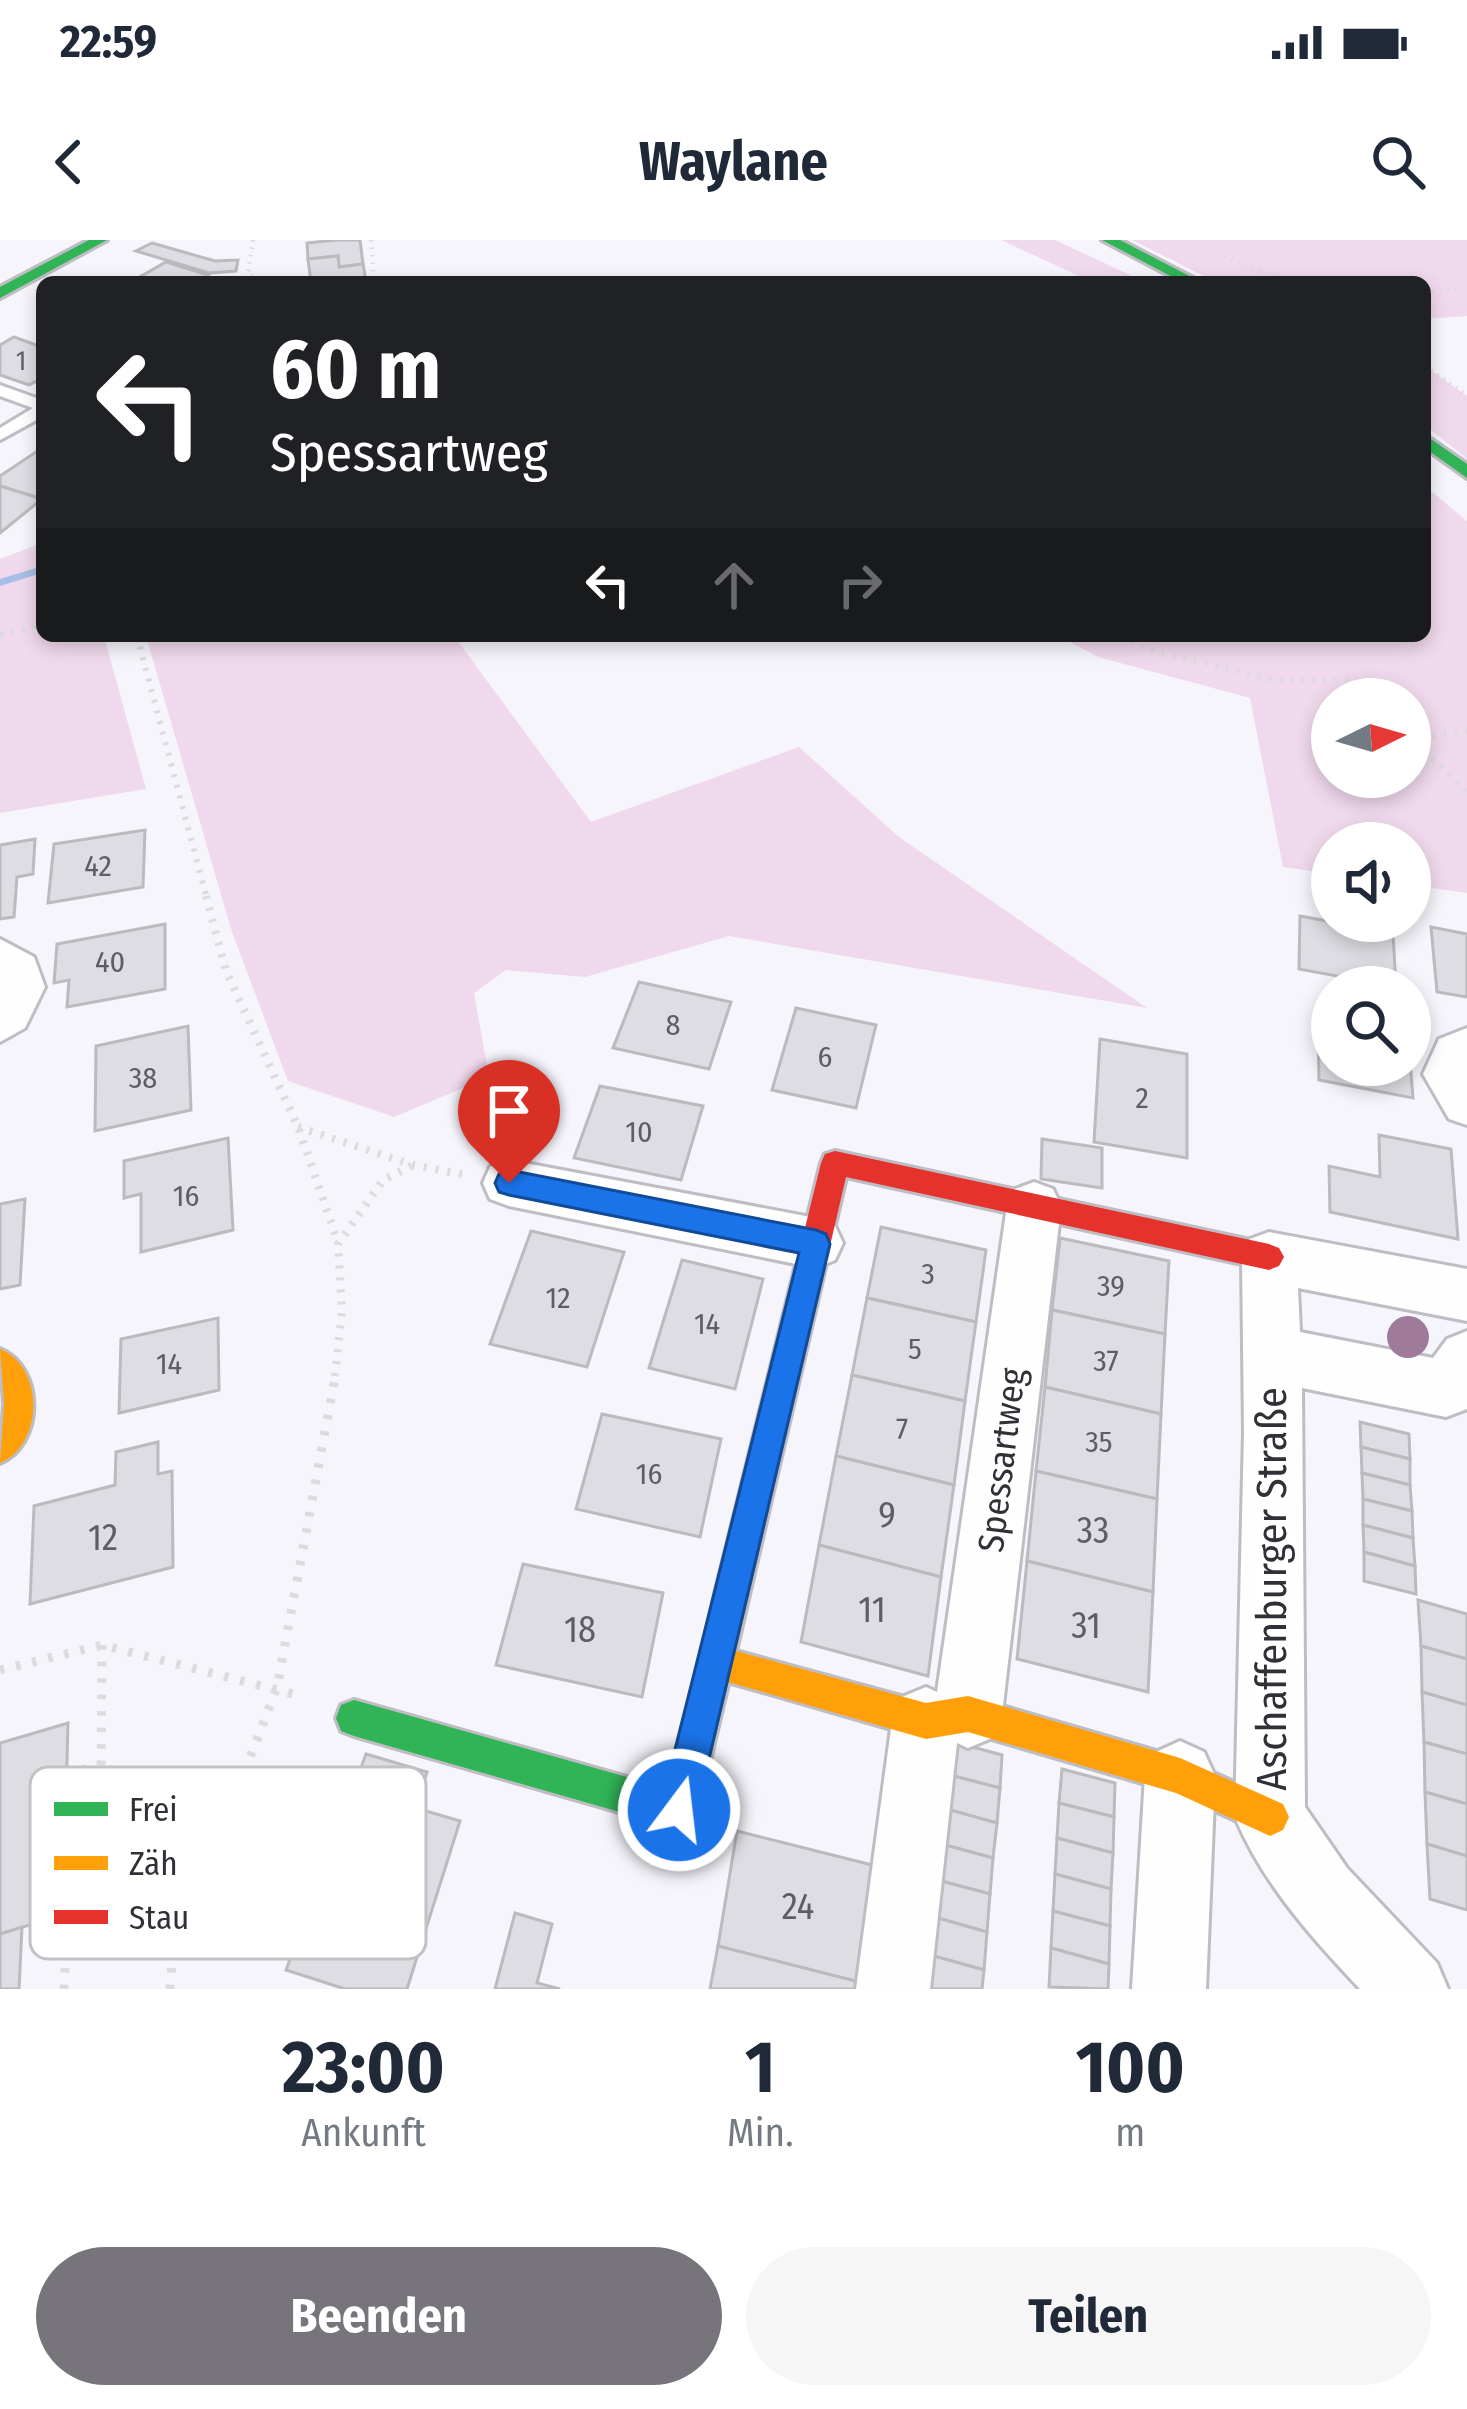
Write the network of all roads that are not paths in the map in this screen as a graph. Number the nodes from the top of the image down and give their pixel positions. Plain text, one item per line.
1 (100, 240) edge
2 (1108, 240) edge
3 (1182, 276) edge
4 (0, 293) edge
5 (0, 390) edge
6 (36, 405) edge
7 (36, 412) edge
8 (0, 435) edge
9 (1431, 445) edge
10 (1467, 473) edge
11 (0, 957) edge
12 (0, 1022) edge
13 (1467, 1048) edge
14 (1467, 1104) edge
15 (509, 1183) road end
16 (1034, 1206) junction
17 (816, 1244) junction
18 (1269, 1257) junction
19 (1467, 1295) edge
20 (1272, 1354) junction
21 (1467, 1359) edge
22 (0, 1364) edge
23 (0, 1447) edge
24 (716, 1664) junction
25 (354, 1718) road end
26 (947, 1718) junction
27 (1180, 1777) junction
28 (1270, 1817) junction
29 (893, 1989) edge
30 (1169, 1989) edge
31 (1412, 1989) edge

1 - 4 street
2 - 3 street
5 - 6 lane
7 - 8 lane
9 - 10 street
11 - 12 street
13 - 14 street
15 - 17 street
16 - 17 street
16 - 18 street
16 - 26 street, Spessartweg
17 - 24 street
18 - 19 street
18 - 20 street, Aschaffenburger Straße
20 - 21 street, Aschaffenburger Straße
20 - 28 street, Aschaffenburger Straße
22 - 23 street
24 - 25 street
24 - 26 street
26 - 27 street
26 - 29 street, Spessartweg
27 - 28 street
27 - 30 street
28 - 31 street, Aschaffenburger Straße

